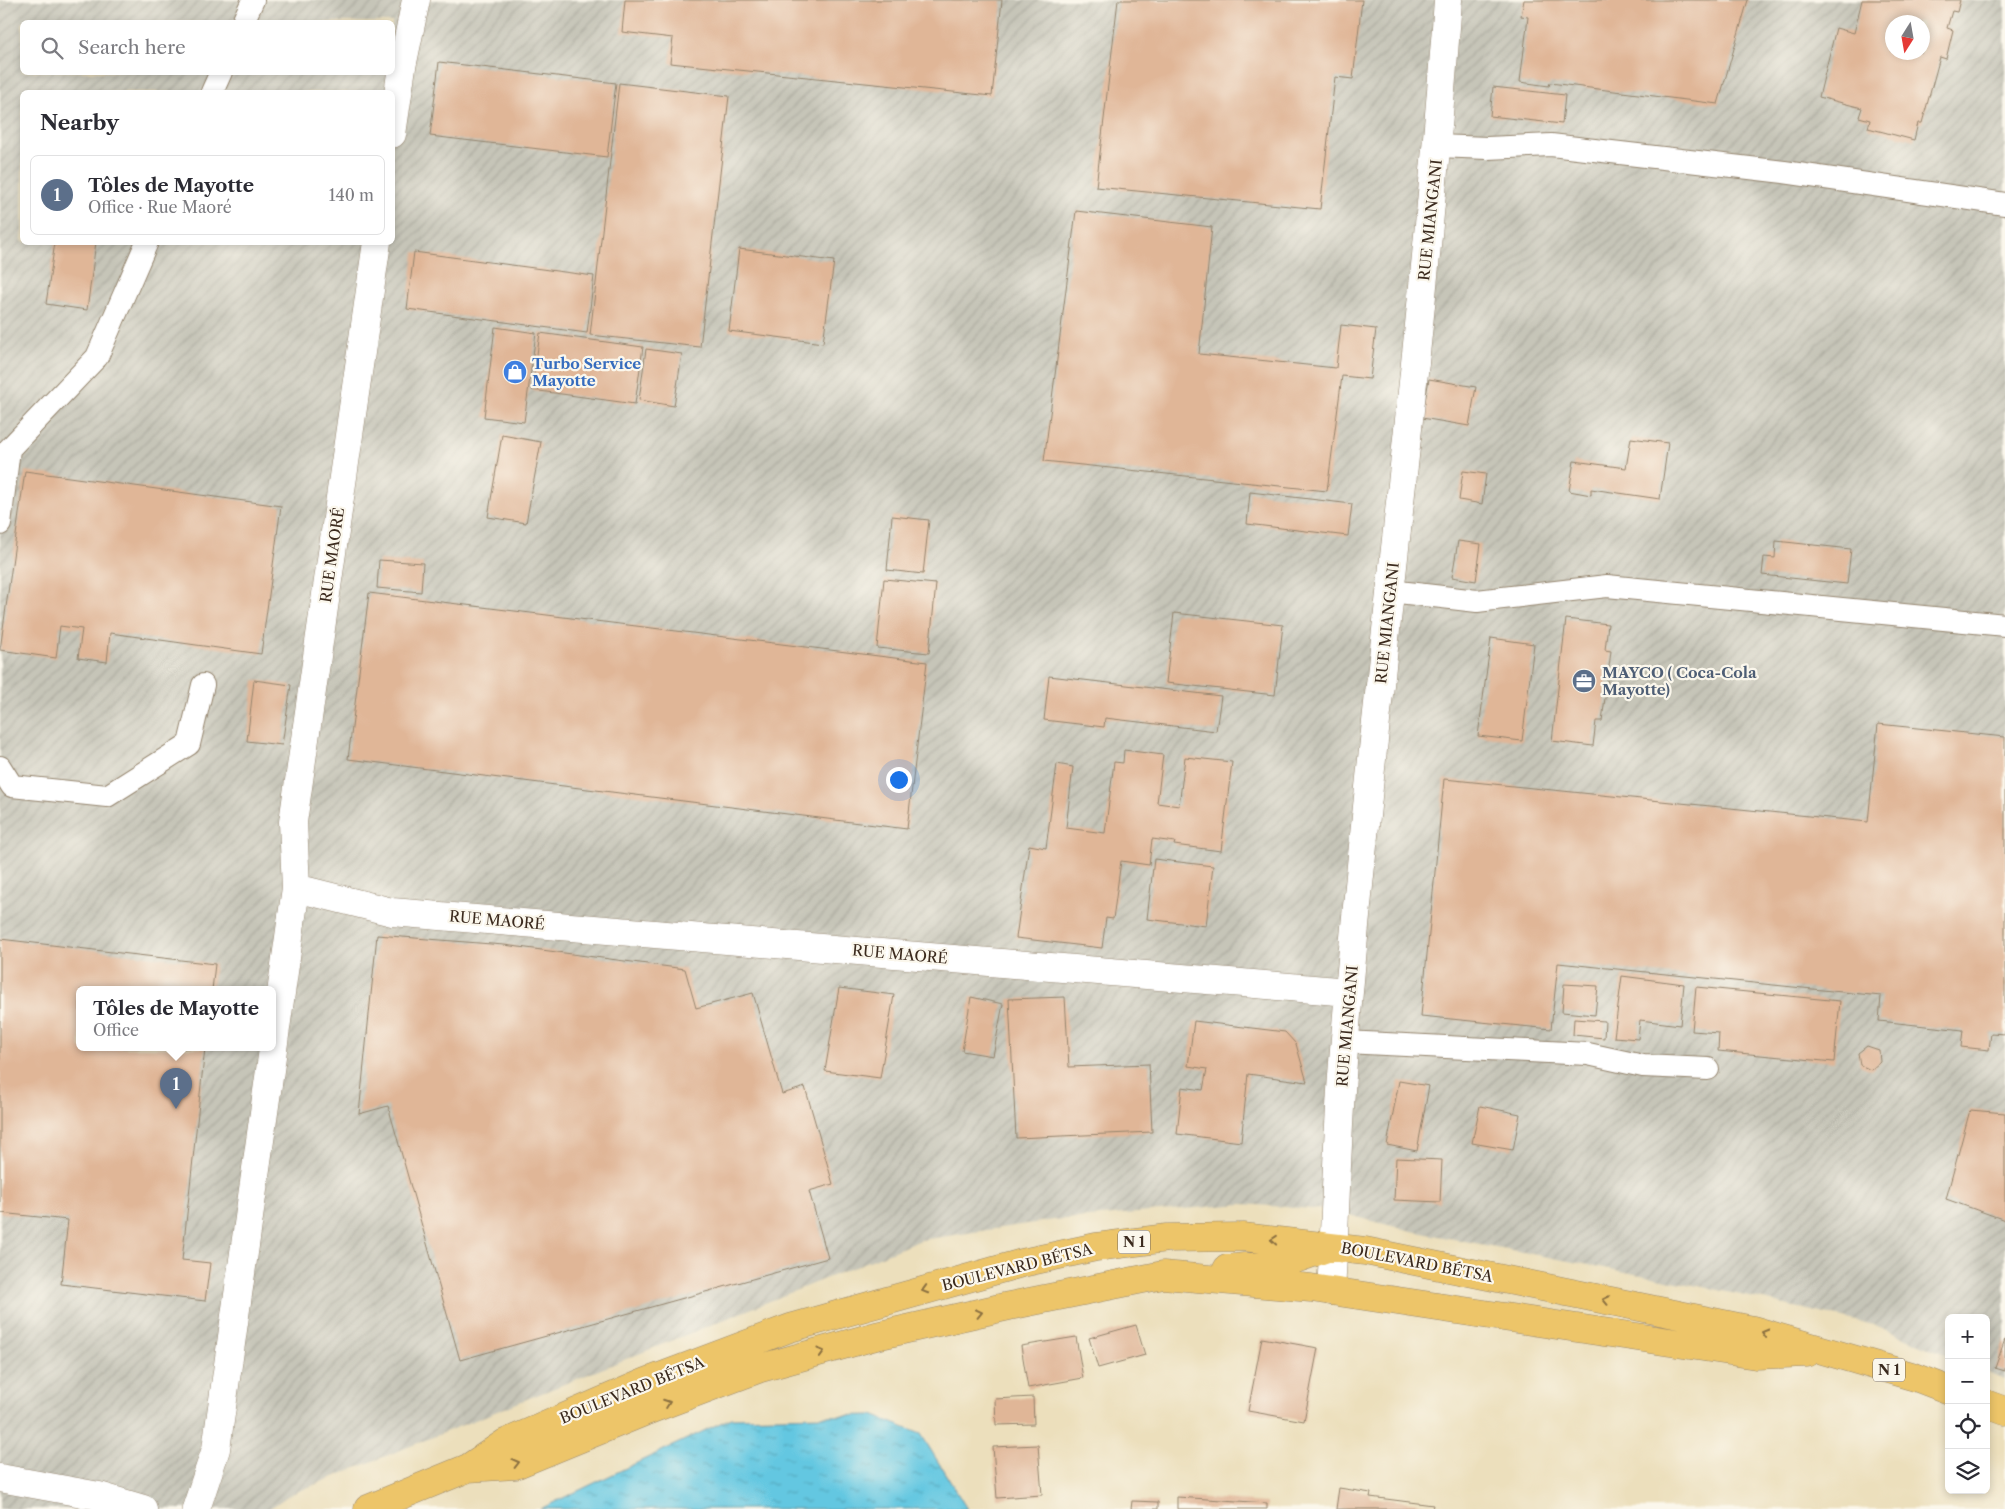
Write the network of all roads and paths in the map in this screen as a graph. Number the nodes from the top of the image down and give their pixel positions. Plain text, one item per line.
1 (252, 0) edge
2 (416, 0) edge
3 (1448, 0) edge
4 (244, 20) edge
5 (220, 75) edge
6 (213, 90) edge
7 (395, 114) edge
8 (1438, 146) junction
9 (2005, 204) edge
10 (146, 245) edge
11 (377, 245) edge
12 (0, 524) edge
13 (1390, 591) junction
14 (2005, 625) edge
15 (203, 685) dead end
16 (0, 767) edge
17 (296, 888) junction
18 (1349, 992) junction
19 (276, 1028) edge
20 (1345, 1042) junction
21 (273, 1051) edge
22 (1708, 1069) dead end
23 (1334, 1246) junction
24 (1163, 1275) junction
25 (1331, 1291) junction
26 (1828, 1352) junction
27 (1945, 1388) edge
28 (1990, 1405) edge
29 (2005, 1411) edge
30 (468, 1468) junction
31 (0, 1478) edge
32 (143, 1509) edge
33 (196, 1509) edge
34 (368, 1509) edge

1 - 4 lane
2 - 7 street
3 - 8 street, RUE MIANGANI
5 - 6 lane
8 - 9 lane
8 - 13 street, RUE MIANGANI
10 - 12 lane
11 - 17 street, RUE MAORÉ
13 - 14 lane
13 - 18 street, RUE MIANGANI
15 - 16 lane
17 - 18 street, RUE MAORÉ
17 - 19 street
18 - 20 street, RUE MIANGANI
20 - 22 lane
20 - 23 street, RUE MIANGANI
21 - 33 street
23 - 24 main road, N 1
23 - 25 street, RUE MIANGANI
26 -> 23 main road, BOULEVARD BÉTSA / N 1
23 -> 30 main road, BOULEVARD BÉTSA / N 1
24 - 25 main road, BOULEVARD BÉTSA / N 1
30 -> 24 main road, BOULEVARD BÉTSA / N 1
25 - 26 main road, BOULEVARD BÉTSA / N 1
26 - 27 main road, BOULEVARD BÉTSA / N 1
28 - 29 main road
30 - 34 main road, BOULEVARD BÉTSA / N 1
31 - 32 street

